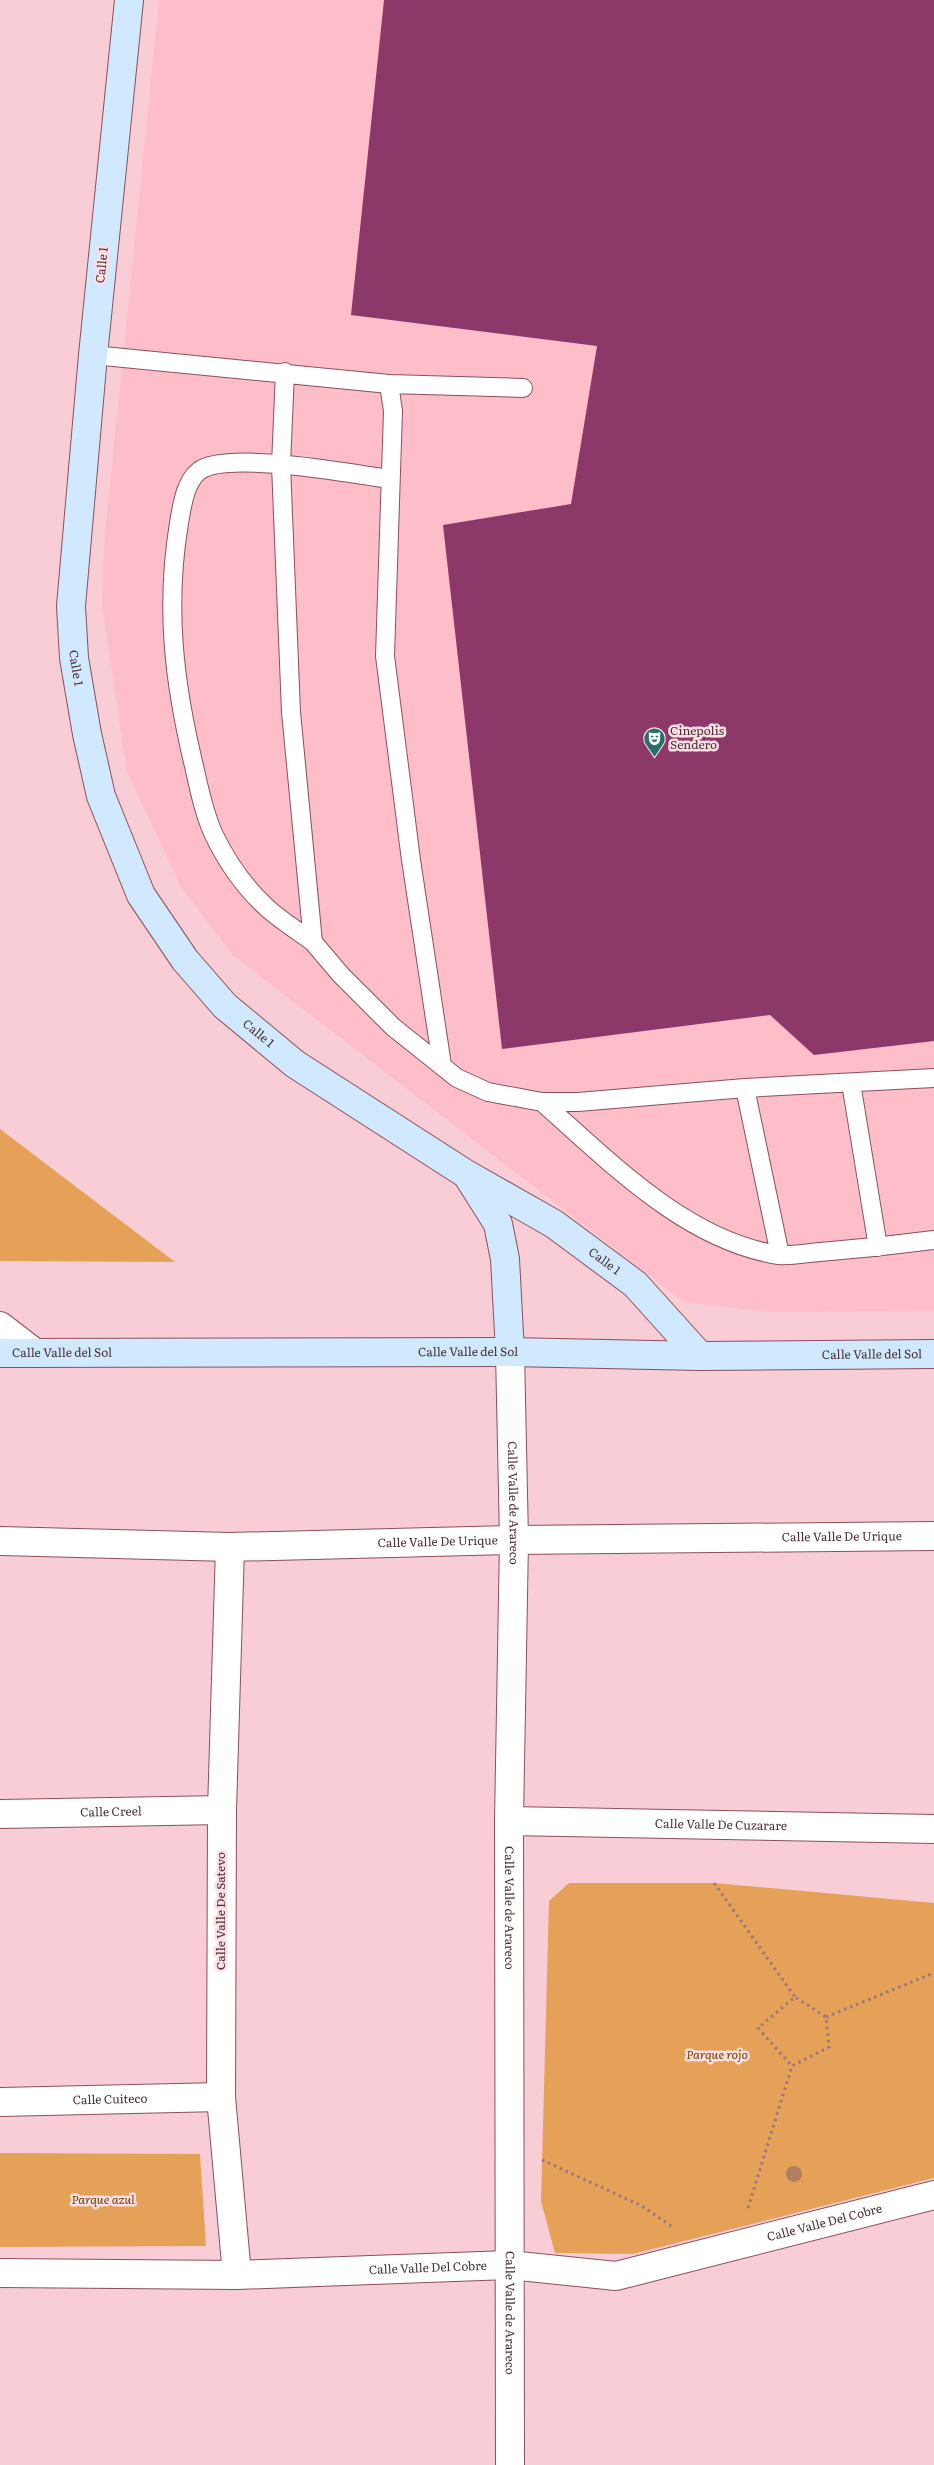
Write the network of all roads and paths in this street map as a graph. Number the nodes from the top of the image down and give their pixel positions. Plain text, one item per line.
1 (129, 0) edge
2 (93, 356) junction
3 (285, 372) junction
4 (389, 384) junction
5 (523, 388) dead end
6 (280, 465) junction
7 (390, 479) junction
8 (313, 942) junction
9 (442, 1065) junction
10 (934, 1078) edge
11 (851, 1083) junction
12 (745, 1088) junction
13 (542, 1102) junction
14 (466, 1174) junction
15 (934, 1240) edge
16 (878, 1247) junction
17 (780, 1255) junction
18 (0, 1326) edge
19 (510, 1352) junction
20 (0, 1353) edge
21 (35, 1353) junction
22 (934, 1354) edge
23 (700, 1356) junction
24 (934, 1536) edge
25 (514, 1540) junction
26 (0, 1541) edge
27 (230, 1547) junction
28 (222, 1810) junction
29 (0, 1814) edge
30 (509, 1821) junction
31 (934, 1829) edge
32 (714, 1883) dead end
33 (934, 1973) edge
34 (795, 1997) junction
35 (826, 2017) junction
36 (792, 2066) junction
37 (221, 2097) junction
38 (0, 2102) edge
39 (542, 2160) dead end
40 (934, 2195) edge
41 (747, 2210) dead end
42 (677, 2231) dead end
43 (509, 2266) junction
44 (0, 2273) edge
45 (236, 2275) junction
46 (510, 2465) edge

1 - 2 street, Calle 1
2 - 3 lane
2 - 14 street, Calle 1
3 - 4 lane
3 - 6 lane
4 - 5 lane
4 - 7 lane
6 - 7 lane
6 - 8 lane
6 - 8 lane
7 - 9 lane
8 - 9 lane
9 - 13 lane
10 - 11 lane
11 - 12 lane
11 - 16 lane
12 - 13 lane
12 - 17 lane
13 - 17 lane
14 - 19 street, Calle 1
14 - 23 street, Calle 1
15 - 16 lane
16 - 17 lane
18 - 21 street
19 - 21 street, Calle Valle del Sol
19 - 23 street, Calle Valle del Sol
19 - 25 street, Calle Valle de Arareco
20 - 21 street, Calle Valle del Sol
22 - 23 street, Calle Valle del Sol
24 - 25 street, Calle Valle De Urique
25 - 27 street, Calle Valle De Urique
25 - 30 street, Calle Valle de Arareco
26 - 27 street, Calle Valle De Urique
27 - 28 street, Calle Valle De Satevo
28 - 29 street, Calle Creel
28 - 37 street, Calle Valle De Satevo
30 - 31 street, Calle Valle De Cuzarare
30 - 43 street, Calle Valle de Arareco
32 - 34 path
33 - 35 path
34 - 35 path
34 - 36 path
35 - 36 path
36 - 41 path
37 - 38 street, Calle Cuiteco
37 - 45 street, Calle Valle De Satevo
39 - 42 path
40 - 43 street, Calle Valle Del Cobre
43 - 45 street, Calle Valle Del Cobre
43 - 46 street, Calle Valle de Arareco
44 - 45 street, Calle Valle Del Cobre

